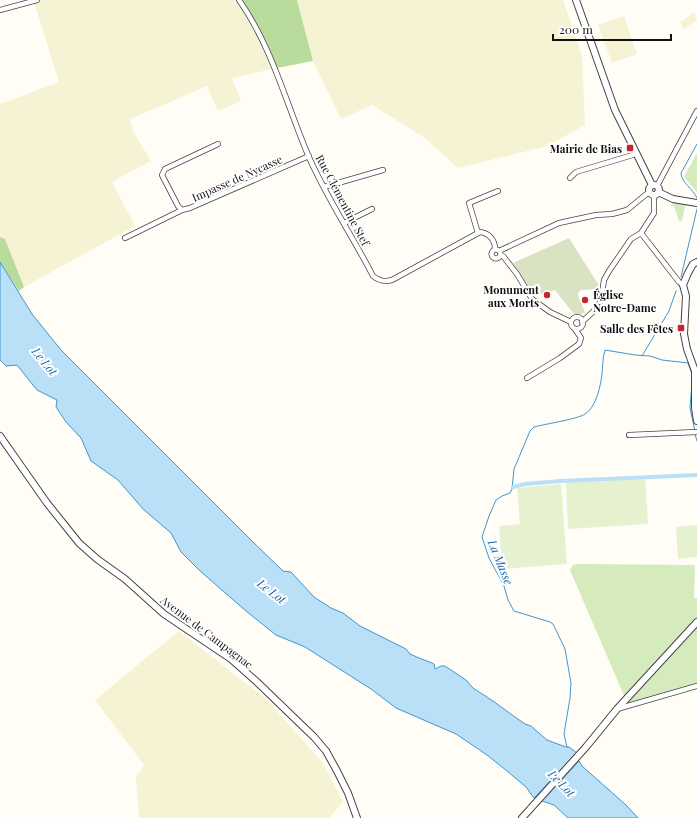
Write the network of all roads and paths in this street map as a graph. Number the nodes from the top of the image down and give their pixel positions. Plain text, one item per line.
1 (37, 0) edge
2 (238, 0) edge
3 (576, 0) edge
4 (0, 10) edge
5 (697, 111) edge
6 (218, 144) dead end
7 (636, 154) junction
8 (309, 156) junction
9 (383, 170) dead end
10 (570, 178) dead end
11 (324, 187) junction
12 (654, 190) junction
13 (498, 191) dead end
14 (697, 203) edge
15 (372, 209) dead end
16 (182, 210) junction
17 (344, 223) junction
18 (478, 233) junction
19 (641, 233) junction
20 (125, 238) dead end
21 (498, 252) junction
22 (697, 262) edge
23 (683, 285) junction
24 (571, 322) junction
25 (582, 322) junction
26 (575, 329) junction
27 (527, 378) dead end
28 (697, 421) edge
29 (695, 432) edge
30 (629, 435) dead end
31 (0, 436) edge
32 (697, 622) edge
33 (697, 686) edge
34 (617, 709) junction
35 (357, 818) edge
36 (522, 818) edge

1 - 4 street
2 - 8 street, Rue Clémentine Stef
3 - 7 street
5 - 12 street
6 - 16 street, Impasse de Nycasse
7 - 10 street
7 - 12 street
8 - 11 street, Rue Clémentine Stef
8 - 16 street, Impasse de Nycasse
9 - 11 street
11 - 17 street, Rue Clémentine Stef
12 - 14 street
12 - 19 street
12 - 21 street
13 - 18 street
15 - 17 street
16 - 20 street
17 - 18 street, Rue Clémentine Stef
18 - 21 street
19 - 23 street
19 - 25 street
21 - 24 street
22 - 23 street
23 - 28 street
24 - 25 street
24 - 26 street
25 - 26 street
26 - 27 street
29 - 30 street
31 - 35 street, Avenue de Campagnac
32 - 34 street
33 - 34 street
34 - 36 street

